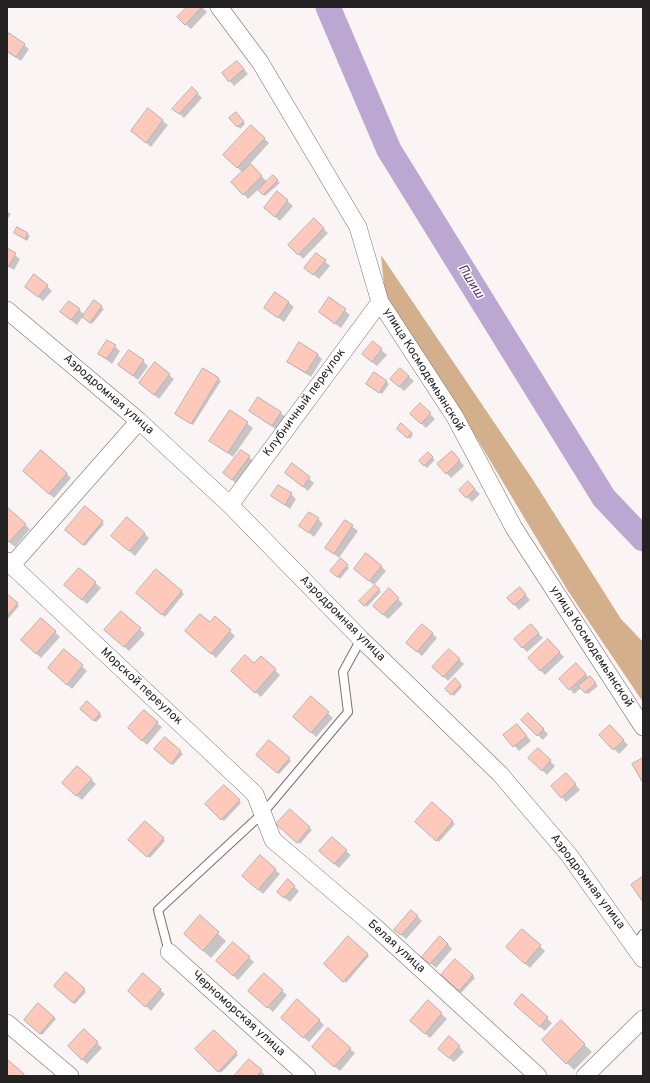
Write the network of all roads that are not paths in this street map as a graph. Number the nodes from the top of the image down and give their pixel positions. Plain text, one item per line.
1 (220, 7) edge
2 (380, 302) junction
3 (7, 310) edge
4 (139, 421) junction
5 (230, 505) junction
6 (9, 563) edge
7 (361, 639) junction
8 (643, 727) edge
9 (263, 813) junction
10 (640, 947) edge
11 (169, 952) joint
12 (643, 1019) edge
13 (7, 1023) edge
14 (70, 1076) edge
15 (307, 1076) edge
16 (538, 1076) edge
17 (585, 1076) edge

1 - 2 street, улица Космодемьянской
2 - 5 street, Клубничный переулок
2 - 8 street, улица Космодемьянской
3 - 4 street, Аэродромная улица
4 - 5 street, Аэродромная улица
4 - 6 street
5 - 7 street, Аэродромная улица
6 - 9 street, Морской переулок
7 - 9 lane
7 - 10 street, Аэродромная улица
9 - 11 lane
9 - 16 street, Белая улица
11 - 15 street, Черноморская улица
12 - 17 street
13 - 14 street

